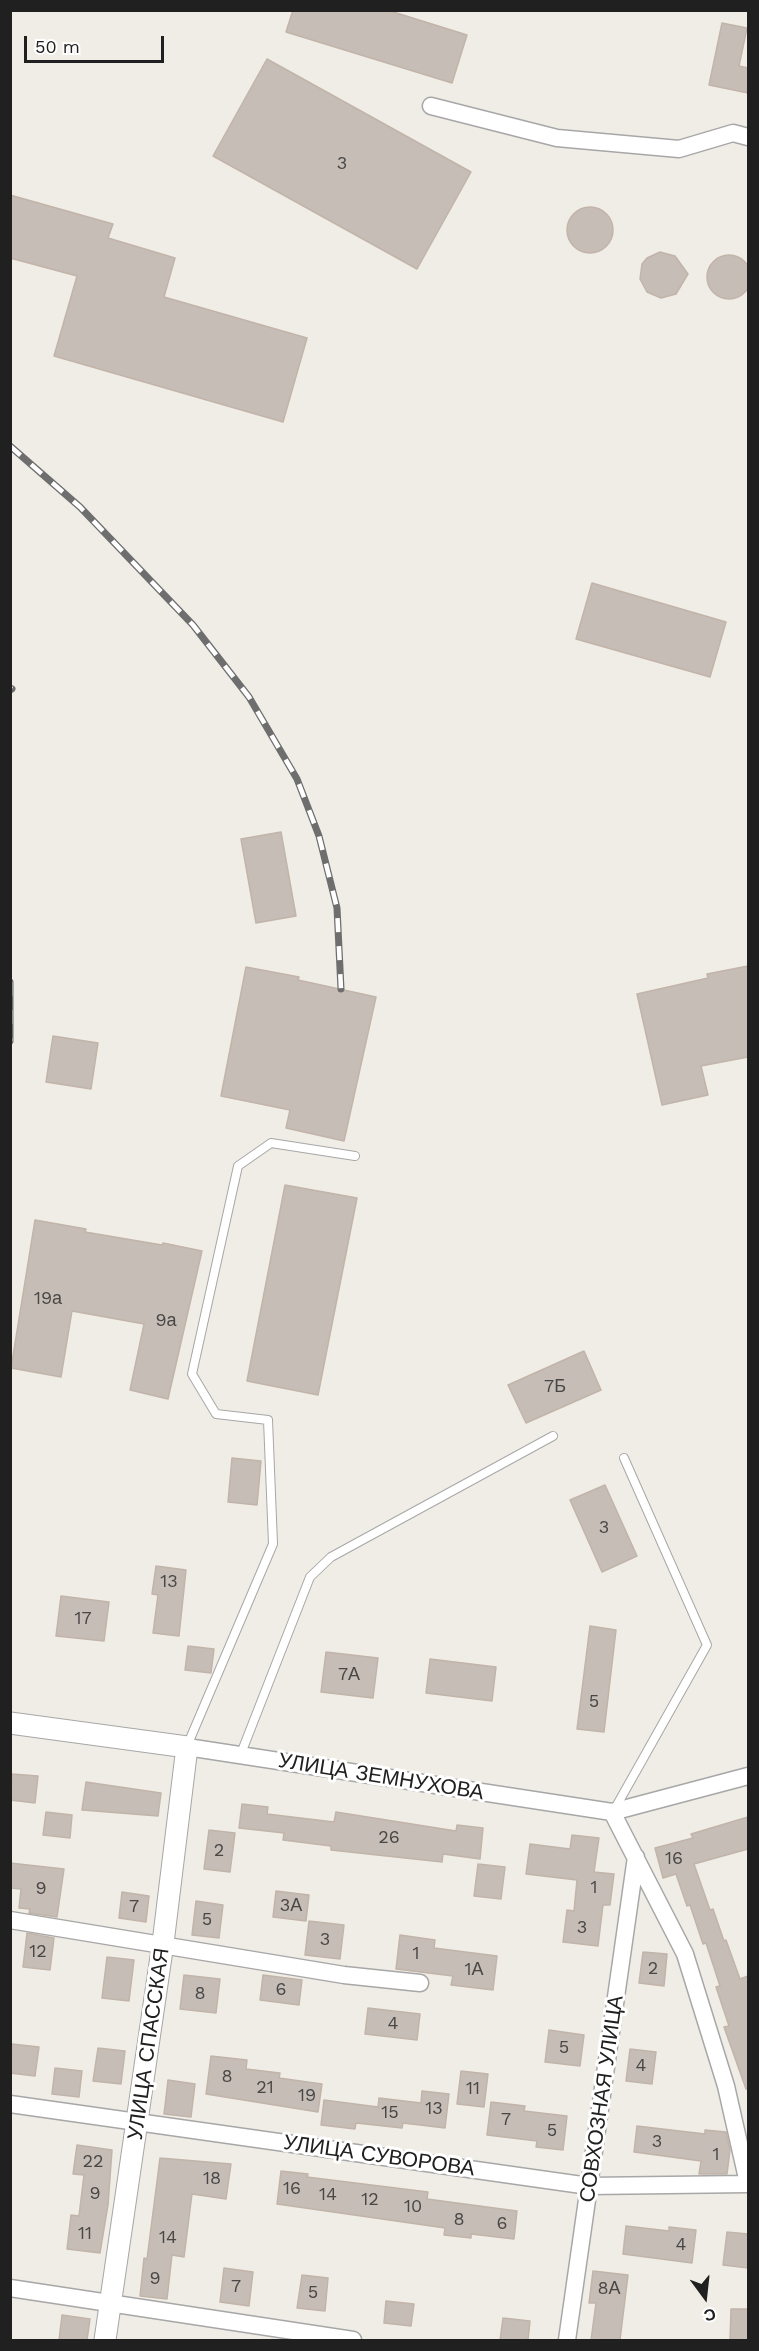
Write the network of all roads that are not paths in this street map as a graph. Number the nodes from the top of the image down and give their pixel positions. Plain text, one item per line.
1 (431, 106) dead end
2 (748, 137) edge
3 (355, 1156) dead end
4 (553, 1436) dead end
5 (624, 1458) dead end
6 (10, 1722) edge
7 (187, 1746) junction
8 (240, 1756) junction
9 (748, 1776) edge
10 (612, 1812) junction
11 (636, 1857) junction
12 (10, 1920) edge
13 (163, 1943) junction
14 (420, 1983) dead end
15 (10, 2104) edge
16 (137, 2122) junction
17 (748, 2184) edge
18 (589, 2186) junction
19 (10, 2289) edge
20 (110, 2303) junction
21 (105, 2340) edge
22 (353, 2340) edge
23 (567, 2340) edge

1 - 2 street
3 - 7 lane
4 - 8 lane
5 - 10 lane
6 - 7 street, УЛИЦА ЗЕМНУХОВА
7 - 8 street, УЛИЦА ЗЕМНУХОВА
7 - 13 street, УЛИЦА СПАССКАЯ
8 - 10 street, УЛИЦА ЗЕМНУХОВА
9 - 10 street, УЛИЦА ЗЕМНУХОВА
10 - 11 street
11 - 17 street
11 - 18 street, СОВХОЗНАЯ УЛИЦА
12 - 13 street
13 - 14 street
13 - 16 street, УЛИЦА СПАССКАЯ
15 - 16 street, УЛИЦА СУВОРОВА
16 - 18 street, УЛИЦА СУВОРОВА
16 - 20 street, УЛИЦА СПАССКАЯ
17 - 18 street, УЛИЦА СУВОРОВА
18 - 23 street, СОВХОЗНАЯ УЛИЦА
19 - 20 street
20 - 21 street, УЛИЦА СПАССКАЯ
20 - 22 street

